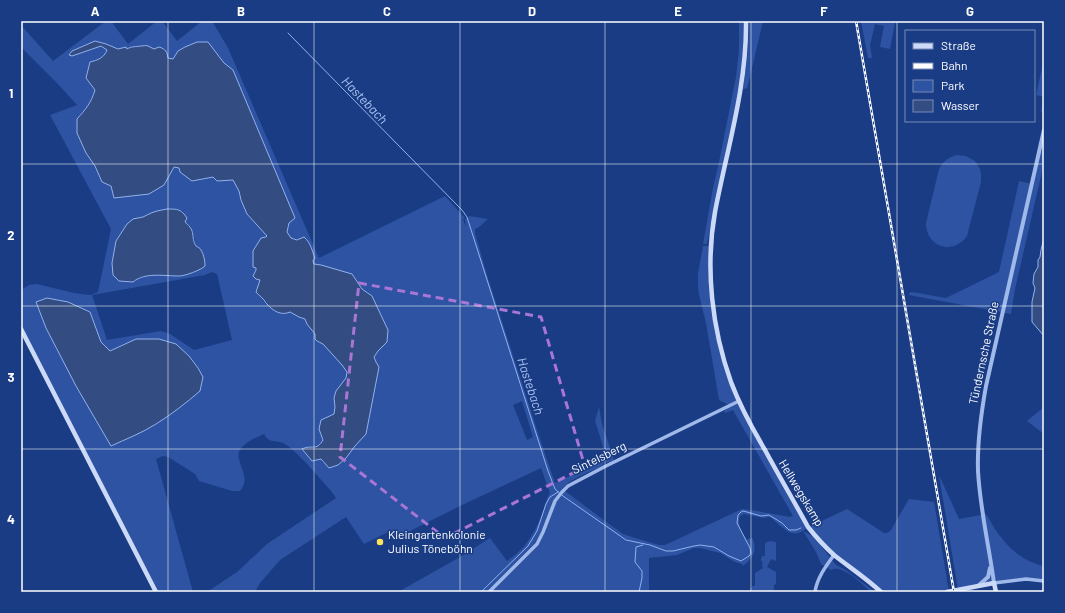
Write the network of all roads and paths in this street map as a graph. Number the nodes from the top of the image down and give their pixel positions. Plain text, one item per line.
1 (746, 21) edge
2 (1044, 130) edge
3 (21, 329) edge
4 (739, 401) junction
5 (834, 554) junction
6 (991, 561) junction
7 (1044, 581) edge
8 (994, 583) junction
9 (978, 586) junction
10 (156, 592) edge
11 (489, 592) edge
12 (815, 592) edge
13 (881, 592) edge
14 (947, 592) edge
15 (996, 592) edge

1 - 4 main road, Hellwegskamp
2 - 6 street, Tündernsche Straße
3 - 10 main road
4 - 5 main road, Hellwegskamp
4 - 11 street, Sintelsberg
5 - 12 street
5 - 13 main road, Hellwegskamp
6 - 8 street, Tündernsche Straße
6 - 9 street
7 - 8 street
8 - 9 main road
8 - 15 main road
9 - 14 main road

